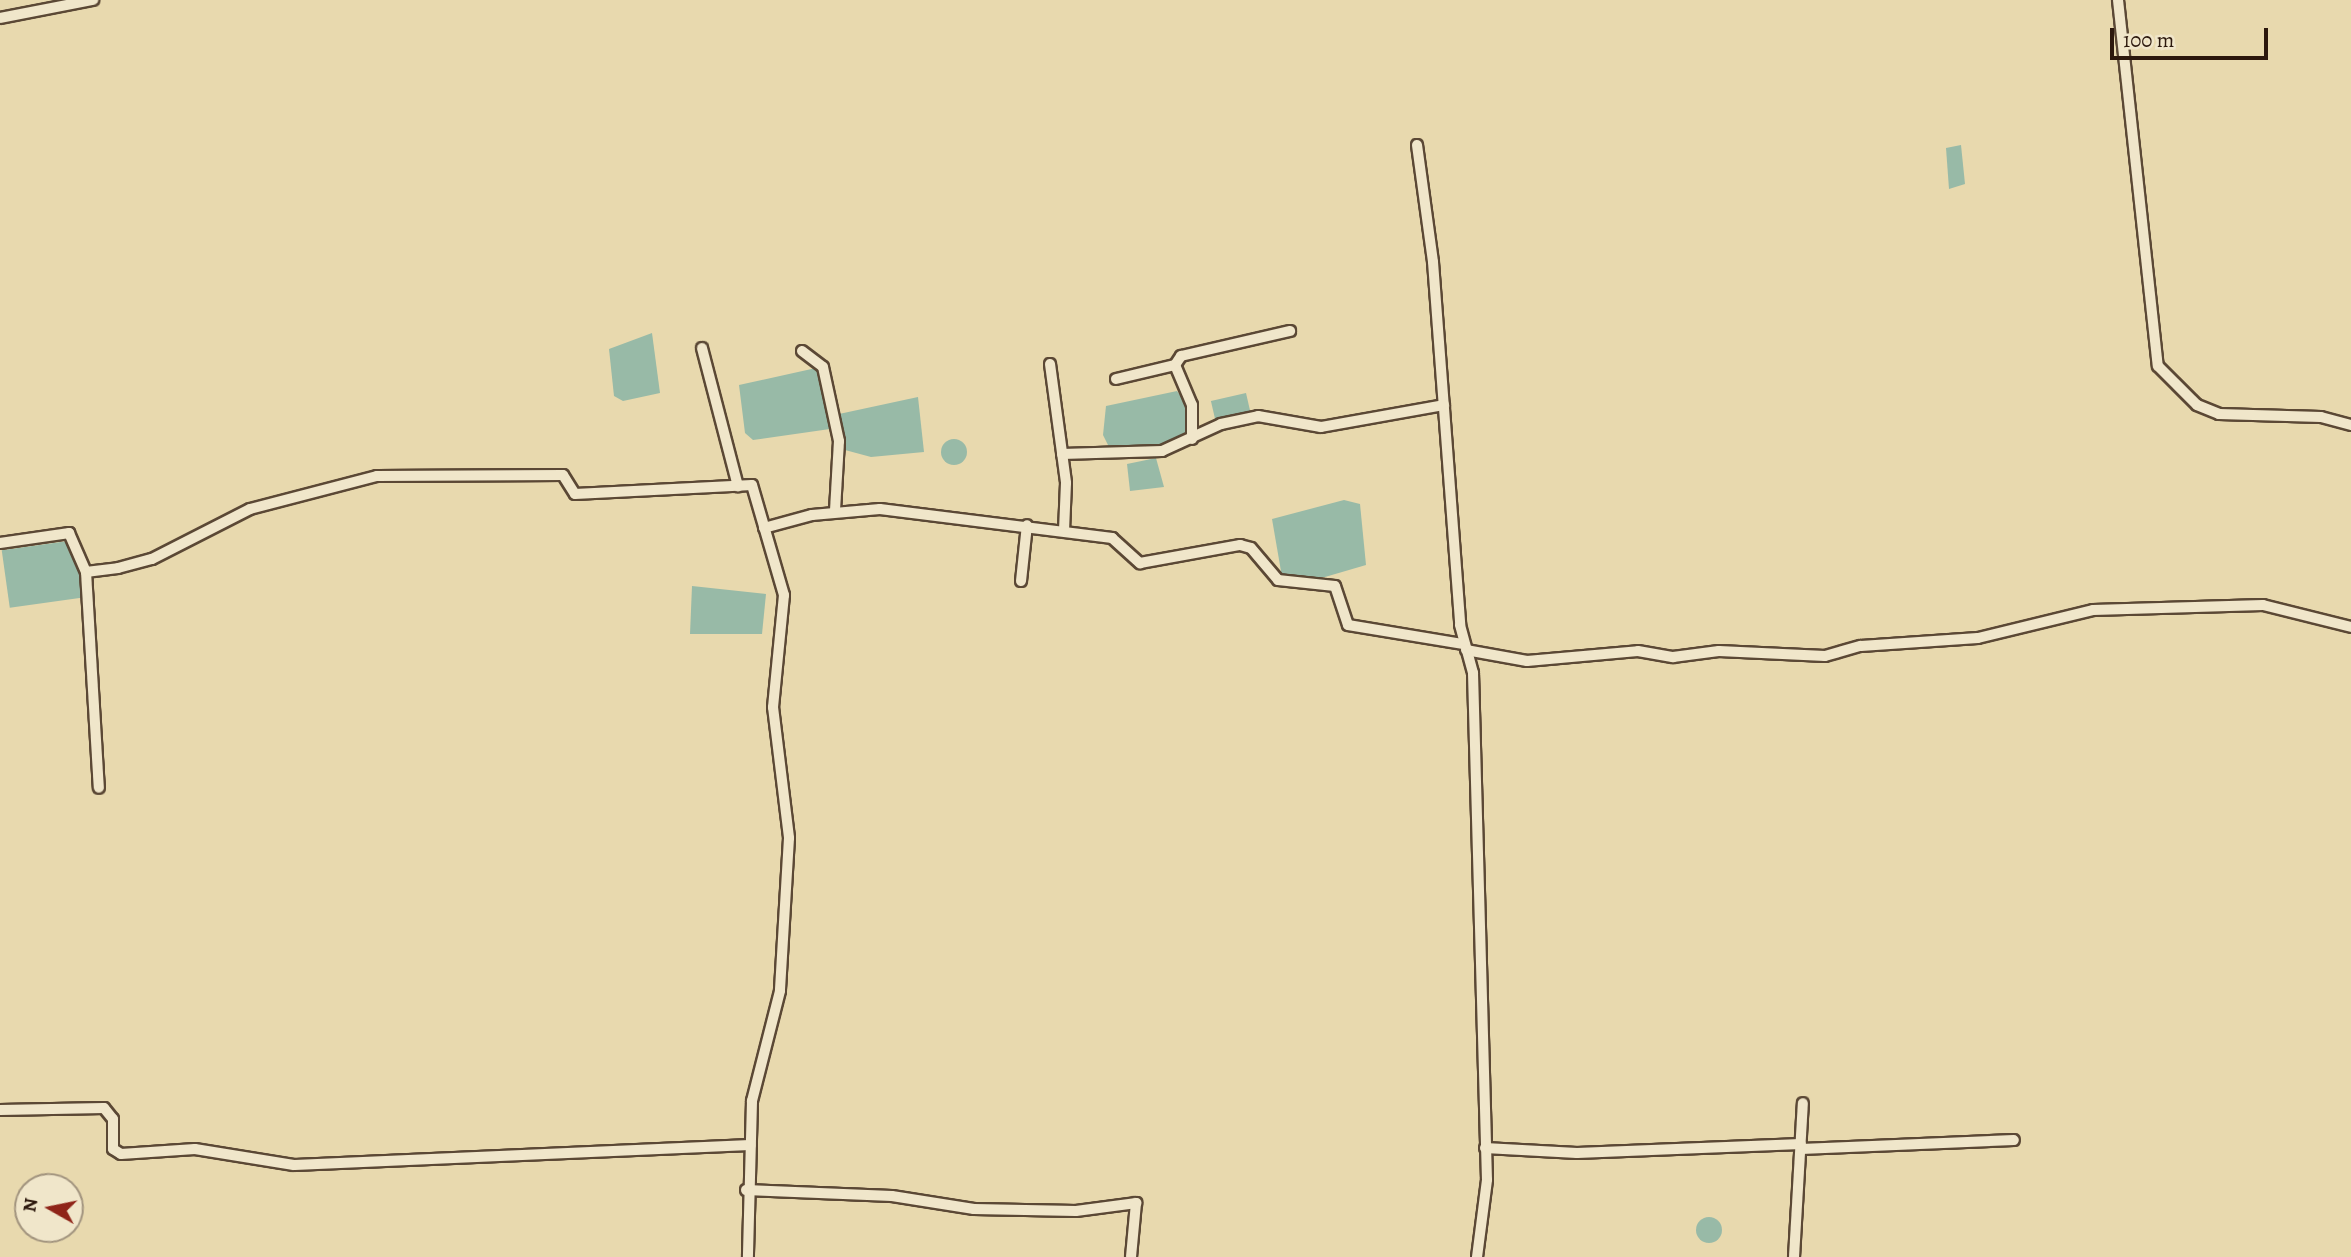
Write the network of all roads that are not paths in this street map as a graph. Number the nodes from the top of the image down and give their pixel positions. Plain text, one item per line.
1 (93, 0) edge
2 (2118, 0) edge
3 (0, 18) edge
4 (1417, 145) dead end
5 (1290, 331) dead end
6 (702, 348) dead end
7 (802, 351) dead end
8 (1050, 364) dead end
9 (1175, 365) junction
10 (1116, 379) dead end
11 (1444, 405) junction
12 (2351, 425) edge
13 (1192, 439) junction
14 (1062, 454) junction
15 (738, 486) junction
16 (835, 511) junction
17 (1027, 525) junction
18 (764, 528) junction
19 (1064, 531) junction
20 (0, 543) edge
21 (86, 572) junction
22 (1021, 581) dead end
23 (2351, 627) edge
24 (1465, 647) junction
25 (99, 788) dead end
26 (1802, 1104) dead end
27 (0, 1110) edge
28 (2014, 1140) dead end
29 (751, 1145) junction
30 (1801, 1146) junction
31 (1485, 1148) junction
32 (748, 1190) junction
33 (748, 1257) edge
34 (1131, 1257) edge
35 (1477, 1257) edge
36 (1794, 1257) edge

1 - 3 street
2 - 12 street
4 - 11 street
5 - 9 street
6 - 15 street
7 - 16 street
8 - 14 street
9 - 10 street
9 - 13 street
11 - 13 street
11 - 24 street
13 - 14 street
14 - 19 street
15 - 18 street
15 - 21 street
16 - 17 street
16 - 18 street
17 - 19 street
17 - 22 street
18 - 29 street
19 - 24 street
20 - 21 street
21 - 25 street
23 - 24 street
24 - 31 street
26 - 30 street
27 - 29 street
28 - 30 street
29 - 32 street
30 - 31 street
30 - 36 street
31 - 35 street
32 - 33 street
32 - 34 street

